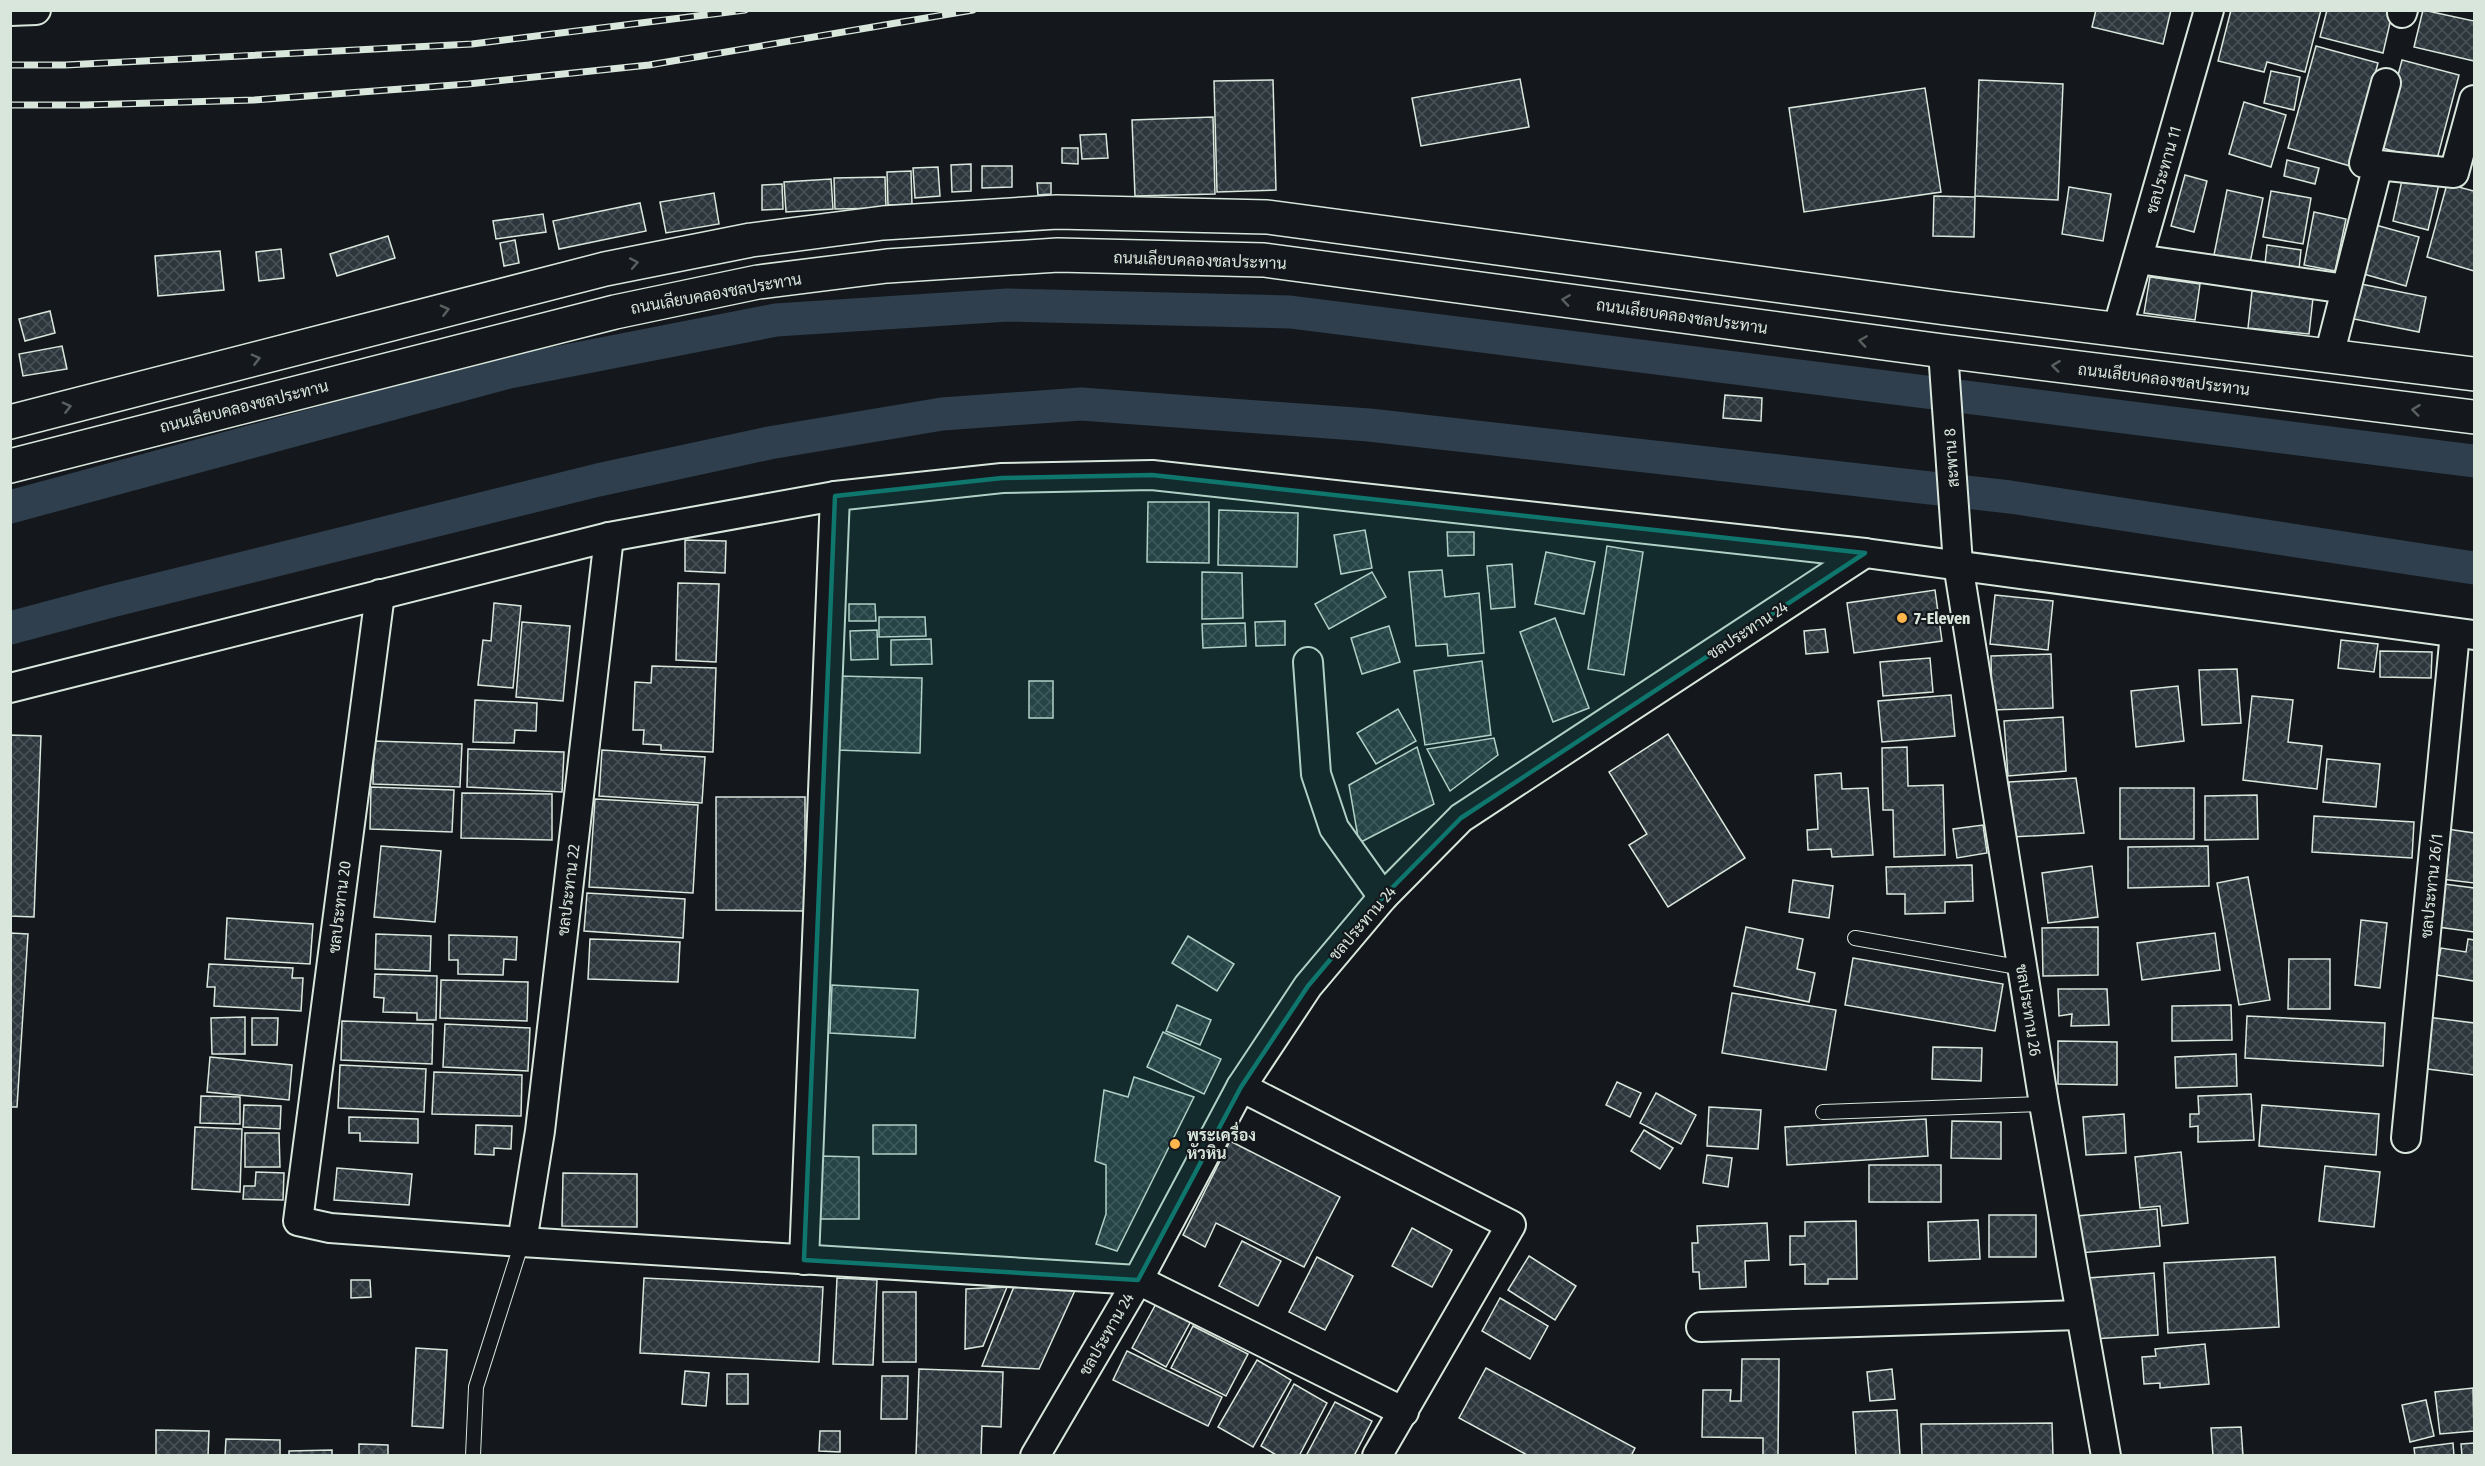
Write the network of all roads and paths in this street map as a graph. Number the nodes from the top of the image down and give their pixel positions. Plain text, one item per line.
1 (36, 10) edge
2 (2209, 10) edge
3 (10, 11) edge
4 (2386, 83) dead end
5 (2475, 100) edge
6 (2378, 165) junction
7 (2138, 259) junction
8 (2346, 289) junction
9 (1945, 308) junction
10 (2117, 330) junction
11 (1943, 351) junction
12 (2329, 357) junction
13 (2475, 374) edge
14 (2475, 417) edge
15 (10, 422) edge
16 (10, 466) edge
17 (835, 496) junction
18 (609, 537) junction
19 (1865, 553) junction
20 (1958, 564) junction
21 (380, 594) junction
22 (2465, 634) edge
23 (1308, 662) dead end
24 (10, 688) edge
25 (1383, 897) junction
26 (1855, 938) dead end
27 (2023, 968) junction
28 (1242, 1087) junction
29 (2044, 1104) junction
30 (1823, 1112) dead end
31 (2406, 1138) dead end
32 (522, 1242) junction
33 (804, 1260) junction
34 (1138, 1280) junction
35 (2080, 1315) junction
36 (1701, 1327) dead end
37 (1404, 1412) junction
38 (472, 1455) edge
39 (1035, 1455) edge
40 (1377, 1455) edge
41 (2106, 1455) edge

1 - 3 street
2 - 7 street, ชลประทาน 11
4 - 6 street
5 - 6 street
6 - 8 street
7 - 8 street
7 - 10 street, ชลประทาน 11
8 - 12 street
9 - 10 street
9 - 11 street
15 -> 9 street
10 - 12 street
14 -> 11 street, ถนนเลียบคลองชลประทาน
11 -> 16 street, ถนนเลียบคลองชลประทาน
11 - 20 street, สะพาน 8
12 - 13 street
17 - 18 street
17 - 19 street
17 - 33 street
18 - 21 street
18 - 32 street, ชลประทาน 22
19 - 20 street
19 - 25 street, ชลประทาน 24
20 - 22 street
20 - 27 street, ชลประทาน 26
21 - 24 street
21 - 32 street, ชลประทาน 20
22 - 31 street, ชลประทาน 26/1
23 - 25 street
25 - 28 street, ชลประทาน 24
26 - 27 lane
27 - 29 street, ชลประทาน 26
28 - 34 street, ชลประทาน 24
28 - 37 street
29 - 30 lane
29 - 35 street, ชลประทาน 26
32 - 33 street
32 - 38 lane
33 - 34 street
34 - 37 street
34 - 39 street, ชลประทาน 24
35 - 36 street
35 - 41 street, ชลประทาน 26
37 - 40 street

